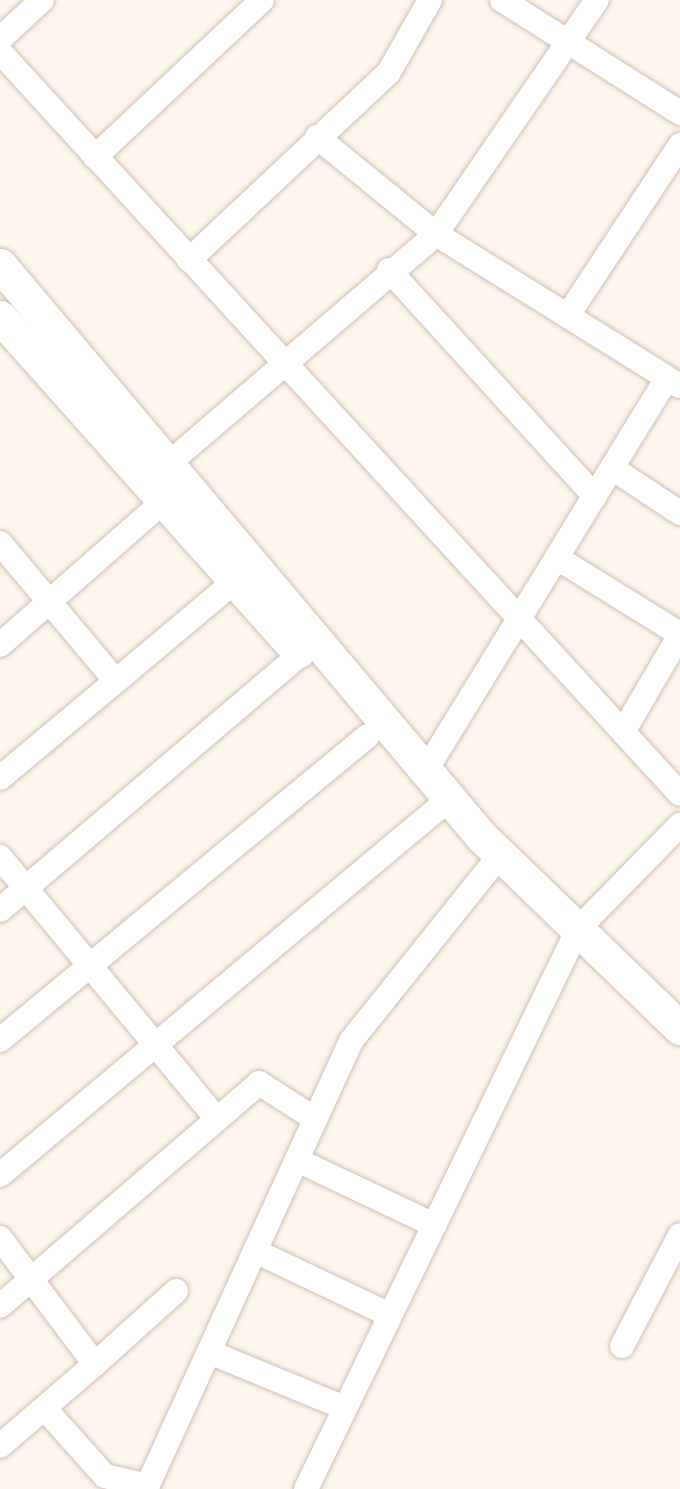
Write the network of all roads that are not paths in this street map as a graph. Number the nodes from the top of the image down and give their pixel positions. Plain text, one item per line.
1 (42, 0) edge
2 (262, 0) edge
3 (430, 0) edge
4 (502, 0) edge
5 (597, 0) edge
6 (0, 38) edge
7 (568, 41) junction
8 (0, 52) edge
9 (680, 113) edge
10 (317, 137) junction
11 (680, 145) edge
12 (95, 157) junction
13 (436, 234) junction
14 (189, 260) junction
15 (0, 265) edge
16 (389, 270) junction
17 (570, 312) junction
18 (0, 317) edge
19 (284, 363) junction
20 (673, 382) edge
21 (612, 468) junction
22 (172, 483) junction
23 (595, 496) junction
24 (680, 513) edge
25 (0, 543) edge
26 (557, 558) junction
27 (234, 582) junction
28 (51, 604) junction
29 (520, 620) junction
30 (680, 634) edge
31 (0, 645) edge
32 (309, 647) junction
33 (116, 681) junction
34 (623, 732) junction
35 (368, 736) junction
36 (426, 770) junction
37 (0, 778) edge
38 (680, 793) edge
39 (436, 810) junction
40 (680, 825) edge
41 (0, 857) edge
42 (489, 869) junction
43 (26, 888) junction
44 (0, 909) edge
45 (574, 937) junction
46 (89, 964) junction
47 (680, 1028) edge
48 (0, 1040) edge
49 (153, 1042) junction
50 (680, 1053) edge
51 (217, 1119) junction
52 (315, 1119) junction
53 (297, 1160) junction
54 (0, 1175) edge
55 (434, 1225) junction
56 (680, 1235) edge
57 (0, 1238) edge
58 (255, 1251) junction
59 (32, 1279) junction
60 (177, 1292) dead end
61 (0, 1306) edge
62 (390, 1315) junction
63 (622, 1346) dead end
64 (209, 1352) junction
65 (95, 1364) junction
66 (345, 1408) junction
67 (45, 1409) junction
68 (0, 1446) edge
69 (98, 1482) edge
70 (147, 1487) edge
71 (306, 1489) edge

1 - 6 street
2 - 12 street
3 - 10 street
4 - 7 street
5 - 7 street
7 - 9 street
7 - 13 street
8 - 12 street
10 - 13 street
10 - 14 street
11 - 17 street
12 - 14 street
13 - 16 street
13 - 17 street
14 - 19 street
15 - 22 street
16 - 19 street
16 - 23 street
17 - 20 street
18 - 22 street
19 - 22 street
19 - 29 street
20 - 21 street
21 - 23 street
21 - 24 street
22 - 27 street
22 - 28 street
22 - 32 street
23 - 26 street
25 - 28 street
26 - 29 street
26 - 30 street
27 - 32 street
27 - 33 street
28 - 31 street
28 - 33 street
29 - 34 street
29 - 36 street
30 - 34 street
32 - 35 street
32 - 36 street
32 - 43 street
33 - 37 street
34 - 38 street
35 - 39 street
35 - 46 street
36 - 45 street
39 - 42 street
39 - 49 street
40 - 45 street
41 - 43 street
42 - 45 street
42 - 52 street
43 - 44 street
43 - 46 street
45 - 47 street
45 - 50 street
45 - 55 street
46 - 48 street
46 - 49 street
49 - 51 street
49 - 54 street
51 - 52 street
51 - 59 street
52 - 53 street
53 - 55 street
53 - 58 street
55 - 62 street
56 - 63 street
57 - 59 street
58 - 62 street
58 - 64 street
59 - 61 street
59 - 65 street
60 - 65 street
62 - 66 street
64 - 66 street
64 - 70 street
65 - 67 street
66 - 71 street
67 - 68 street
67 - 69 street
69 - 70 street

